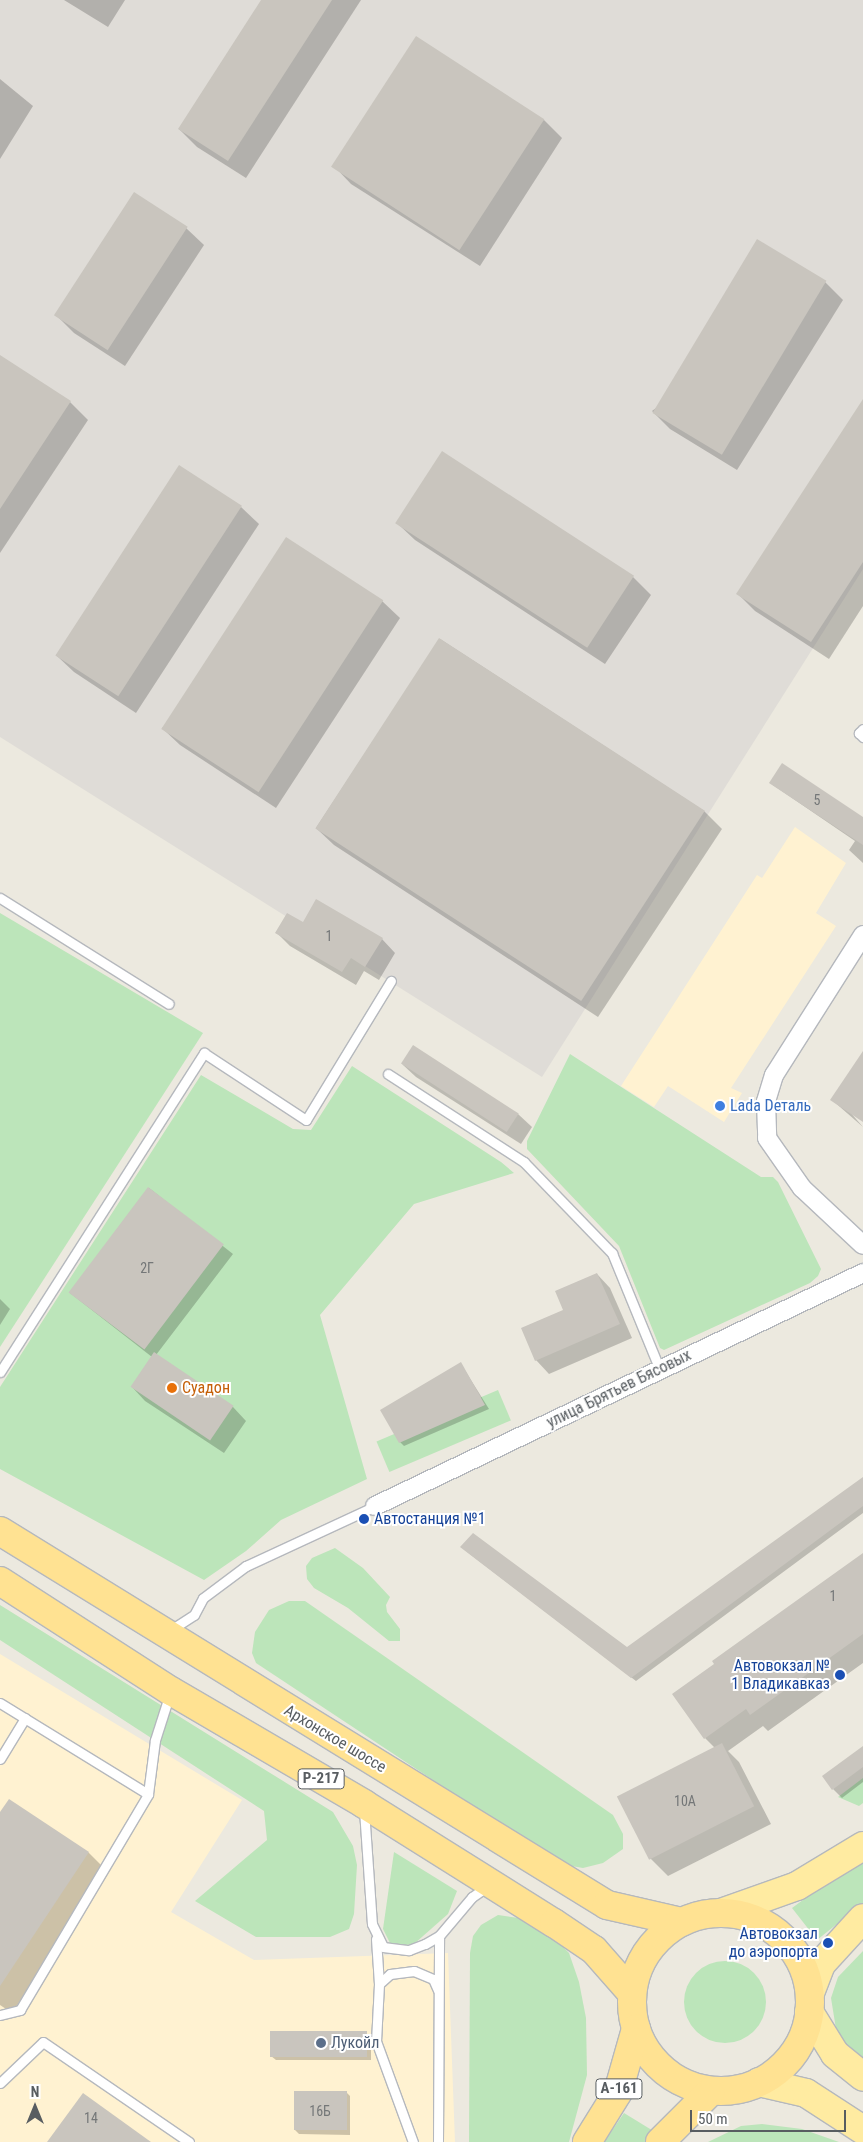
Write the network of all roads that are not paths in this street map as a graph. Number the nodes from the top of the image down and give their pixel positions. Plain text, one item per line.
1 (863, 729) edge
2 (863, 736) edge
3 (0, 898) edge
4 (863, 935) edge
5 (391, 981) dead end
6 (169, 1004) dead end
7 (388, 1074) dead end
8 (863, 1245) edge
9 (863, 1273) edge
10 (660, 1370) junction
11 (0, 1372) edge
12 (375, 1506) joint
13 (0, 1531) edge
14 (0, 1581) edge
15 (164, 1634) junction
16 (171, 1691) junction
17 (0, 1703) edge
18 (25, 1718) junction
19 (0, 1759) edge
20 (148, 1794) junction
21 (364, 1804) junction
22 (863, 1846) edge
23 (490, 1884) junction
24 (721, 1913) junction
25 (863, 1918) edge
26 (681, 1922) junction
27 (439, 1936) junction
28 (376, 1938) junction
29 (379, 1984) junction
30 (630, 1991) junction
31 (439, 1992) junction
32 (809, 2002) junction
33 (0, 2015) edge
34 (636, 2029) junction
35 (863, 2077) edge
36 (759, 2082) junction
37 (0, 2083) edge
38 (711, 2090) junction
39 (863, 2130) edge
40 (189, 2142) edge
41 (413, 2142) edge
42 (438, 2142) edge
43 (587, 2142) edge
44 (660, 2142) edge

1 - 2 lane
3 - 6 lane
4 - 8 street
5 - 11 lane
7 - 10 lane
9 - 10 street, улица Брятьев Бясовых
10 - 12 street, улица Брятьев Бясовых
12 - 15 lane
13 - 15 highway, Архонское шоссе / Р-217
14 - 16 highway, Р-217
15 - 26 highway, Архонское шоссе / Р-217
16 - 20 lane
16 - 21 highway, Р-217
17 - 18 lane
18 - 19 lane
18 - 20 lane
20 - 33 lane
21 - 23 highway, Р-217
21 - 28 lane
22 - 24 main road
23 - 27 lane
23 - 30 highway, Р-217
24 - 26 highway
24 - 32 highway
25 - 32 main road
26 - 30 highway
27 - 28 lane
27 - 31 lane
28 - 29 lane
29 - 31 lane
29 - 41 lane
30 - 34 highway
31 - 42 lane
32 - 35 main road
32 - 36 highway
34 - 38 highway
34 - 43 highway, А-161
36 - 38 highway
36 - 39 main road
37 - 40 lane
38 - 44 highway

